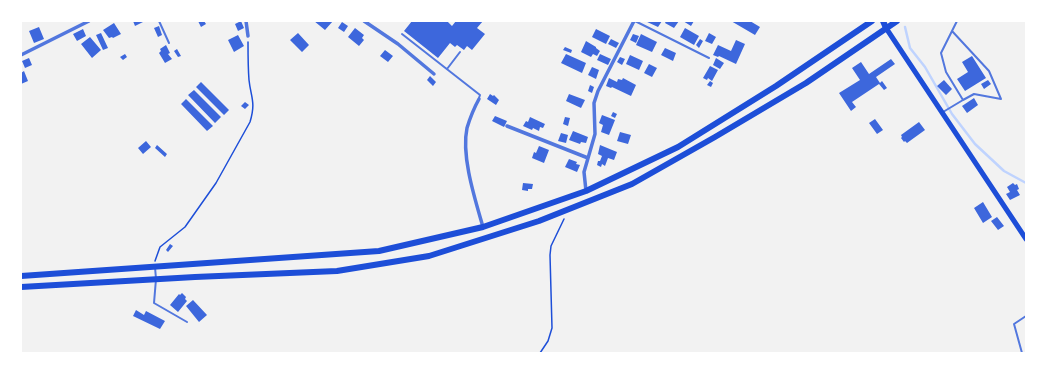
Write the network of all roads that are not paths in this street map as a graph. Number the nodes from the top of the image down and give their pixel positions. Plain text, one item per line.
1 (79, 21) edge
2 (89, 21) edge
3 (159, 21) edge
4 (246, 21) edge
5 (364, 21) edge
6 (634, 21) edge
7 (872, 21) edge
8 (883, 21) edge
9 (897, 21) edge
10 (957, 21) edge
11 (81, 25) junction
12 (886, 28) junction
13 (952, 31) junction
14 (402, 34) dead end
15 (248, 36) road end
16 (169, 43) dead end
17 (460, 52) dead end
18 (21, 55) edge
19 (709, 58) dead end
20 (447, 69) junction
21 (434, 74) dead end
22 (479, 99) joint
23 (963, 100) junction
24 (944, 111) junction
25 (507, 126) dead end
26 (588, 158) junction
27 (586, 191) junction
28 (483, 227) junction
29 (1026, 239) edge
30 (155, 266) junction
31 (21, 276) edge
32 (156, 279) junction
33 (21, 287) edge
34 (1026, 316) edge
35 (187, 322) dead end
36 (1022, 353) edge

1 - 11 street
2 - 11 street
3 - 16 lane
4 - 15 street
5 - 21 street
6 - 19 lane
6 - 26 street
7 - 27 main road
8 - 12 main road
9 - 12 main road
10 - 13 lane
11 - 18 street
12 - 24 main road
12 - 32 main road
13 - 23 lane
13 - 23 lane
14 - 20 lane
17 - 20 lane
20 - 22 lane
22 - 28 street
23 - 24 lane
24 - 29 main road
25 - 26 street
26 - 27 street
27 - 28 main road
28 - 30 main road
30 - 31 main road
30 - 32 lane
32 - 33 main road
32 - 35 lane
34 - 36 lane

